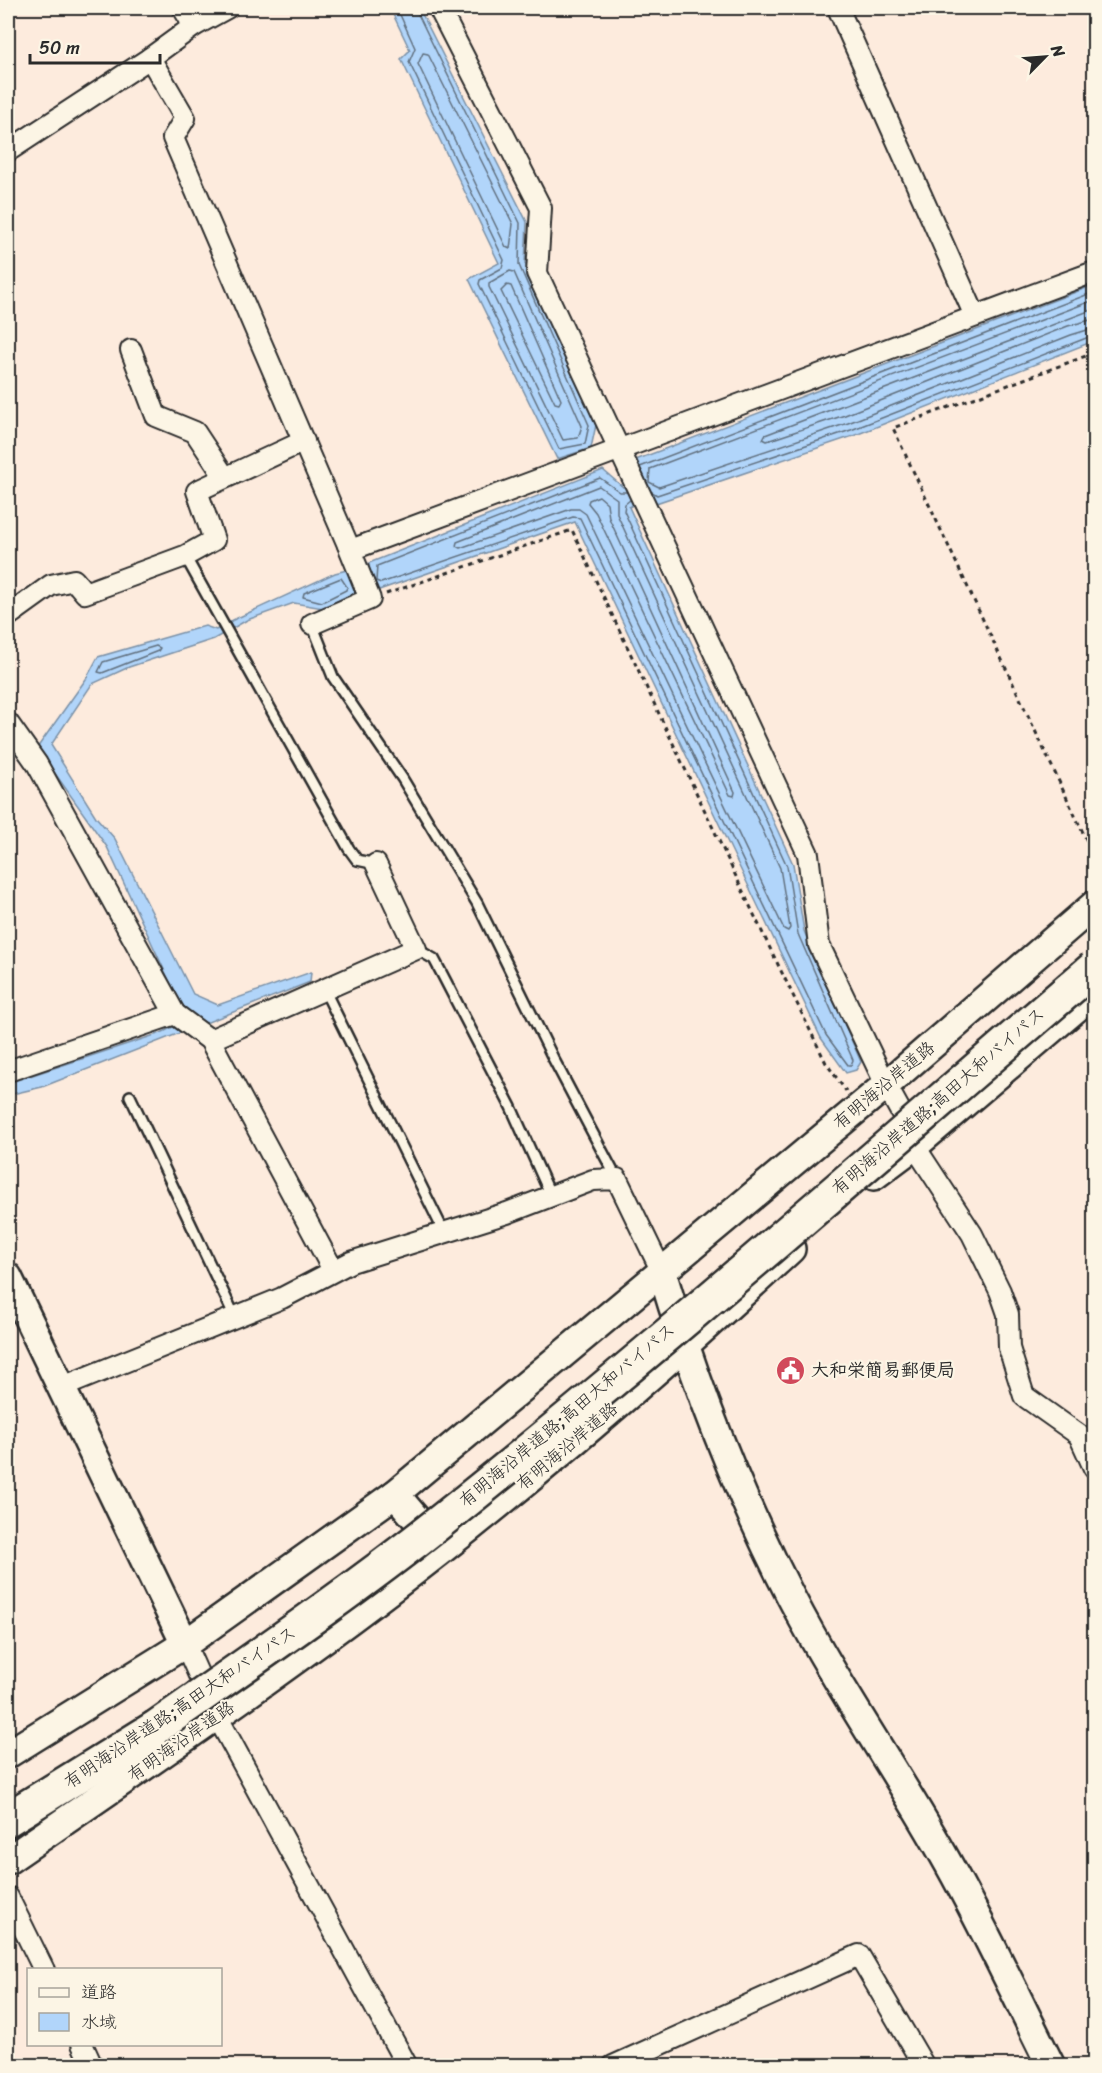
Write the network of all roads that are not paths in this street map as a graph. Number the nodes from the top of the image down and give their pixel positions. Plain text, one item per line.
1 (183, 8) edge
2 (226, 8) edge
3 (439, 8) edge
4 (838, 8) edge
5 (194, 26) junction
6 (150, 58) junction
7 (8, 151) edge
8 (1095, 272) edge
9 (975, 316) junction
10 (131, 350) dead end
11 (304, 441) junction
12 (618, 451) junction
13 (224, 476) junction
14 (348, 545) junction
15 (185, 556) junction
16 (8, 616) edge
17 (312, 624) joint
18 (8, 723) edge
19 (376, 864) joint
20 (1095, 905) edge
21 (416, 949) junction
22 (1095, 968) edge
23 (324, 989) junction
24 (1095, 993) edge
25 (175, 1014) junction
26 (210, 1040) junction
27 (8, 1071) edge
28 (886, 1085) junction
29 (130, 1096) dead end
30 (918, 1143) junction
31 (617, 1179) junction
32 (551, 1196) junction
33 (444, 1232) junction
34 (333, 1270) junction
35 (662, 1272) junction
36 (8, 1277) edge
37 (235, 1317) junction
38 (685, 1348) junction
39 (60, 1388) junction
40 (1095, 1468) edge
41 (395, 1494) junction
42 (442, 1549) junction
43 (185, 1644) junction
44 (217, 1716) junction
45 (8, 1754) edge
46 (8, 1819) edge
47 (8, 1860) edge
48 (8, 1897) edge
49 (43, 1968) edge
50 (83, 2046) edge
51 (92, 2066) edge
52 (407, 2066) edge
53 (613, 2066) edge
54 (924, 2066) edge
55 (1051, 2066) edge

1 - 5 street
2 - 5 street
3 - 12 street
4 - 9 street
5 - 6 street
6 - 7 street
6 - 11 street
8 - 9 street
9 - 12 street
10 - 13 street
11 - 13 street
11 - 14 street
12 - 14 street
12 - 28 street
13 - 15 street
14 - 17 street
15 - 16 street
15 - 19 lane
17 - 31 lane
18 - 25 street
19 - 21 street
20 - 28 main road, 有明海沿岸道路
21 - 23 street
21 - 32 lane
22 - 46 highway, 有明海沿岸道路;高田大和バイパス, bridge
23 - 26 street
23 - 33 lane
24 - 30 main road, 有明海沿岸道路
25 - 26 street
25 - 27 street
26 - 34 street
28 - 30 street
28 - 35 main road, 有明海沿岸道路
29 - 37 lane
30 - 38 main road, 有明海沿岸道路
30 - 40 street
31 - 32 street
31 - 35 street
32 - 33 street
33 - 34 street
34 - 37 street
35 - 38 main road
35 - 41 main road, 有明海沿岸道路
36 - 39 main road
37 - 39 street
38 - 42 main road, 有明海沿岸道路
38 - 55 main road
39 - 43 main road
41 - 42 main road
41 - 43 main road, 有明海沿岸道路
42 - 44 main road, 有明海沿岸道路
43 - 44 street
43 - 45 main road, 有明海沿岸道路
44 - 47 main road, 有明海沿岸道路
44 - 52 street
48 - 49 street
50 - 51 street
53 - 54 street

